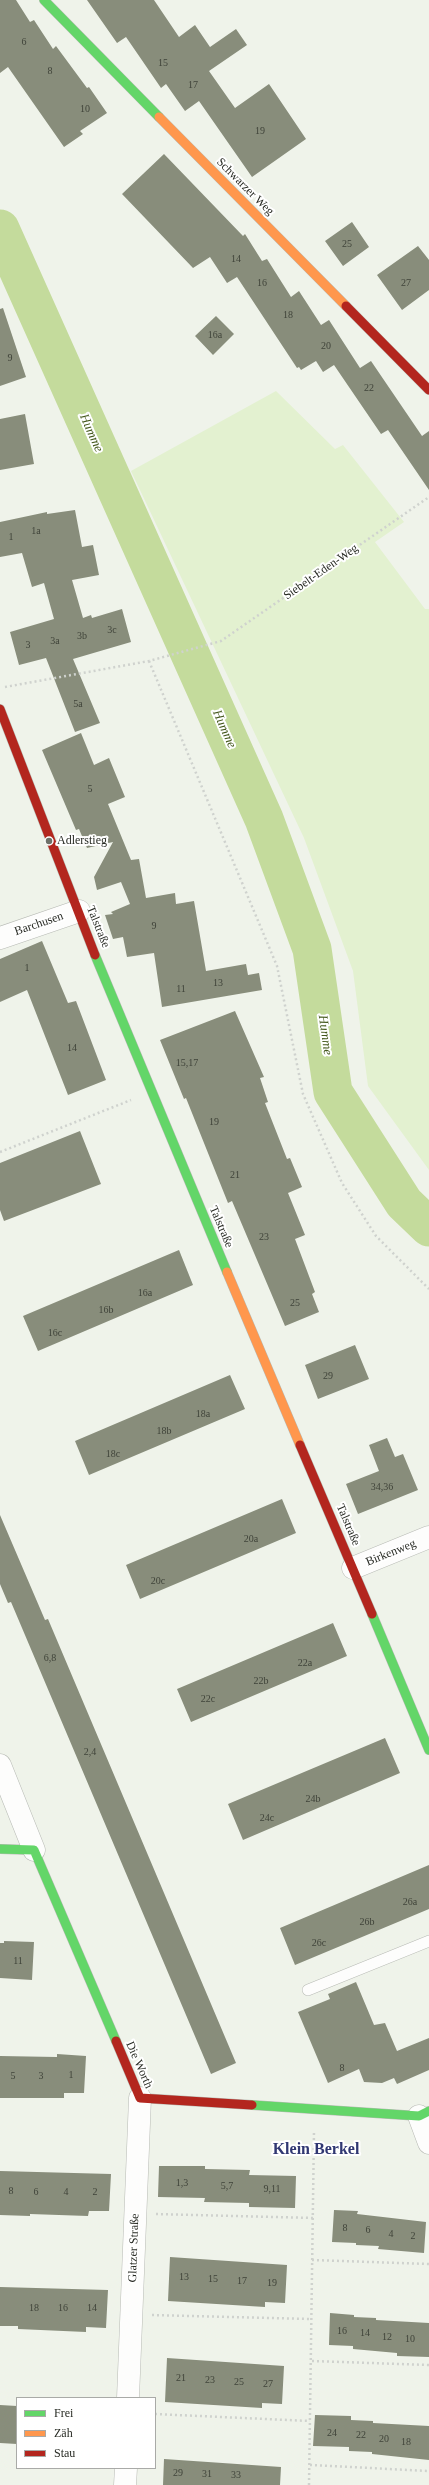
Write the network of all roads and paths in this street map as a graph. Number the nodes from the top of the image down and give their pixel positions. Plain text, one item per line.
1 (44, 0) edge
2 (429, 390) edge
3 (429, 497) edge
4 (149, 661) junction
5 (0, 688) edge
6 (0, 709) edge
7 (79, 911) junction
8 (0, 938) edge
9 (150, 1092) junction
10 (0, 1152) edge
11 (429, 1288) edge
12 (429, 1537) edge
13 (353, 1568) junction
14 (429, 1750) edge
15 (0, 1765) edge
16 (0, 1849) edge
17 (34, 1850) junction
18 (429, 1941) edge
19 (308, 1990) dead end
20 (140, 2098) junction
21 (314, 2109) junction
22 (424, 2114) edge
23 (429, 2143) edge
24 (136, 2213) junction
25 (313, 2218) junction
26 (312, 2260) junction
27 (429, 2264) edge
28 (132, 2314) junction
29 (312, 2319) junction
30 (311, 2361) junction
31 (429, 2365) edge
32 (128, 2397) edge
33 (156, 2414) edge
34 (310, 2421) junction
35 (310, 2465) junction
36 (126, 2469) edge
37 (429, 2471) edge
38 (125, 2485) edge
39 (309, 2485) edge

1 - 2 street, Schwarzer Weg
3 - 4 path, Siebelt-Eden-Weg
4 - 5 path, Siebelt-Eden-Weg
4 - 11 path
6 - 7 street, Talstraße
7 - 8 street, Barchusen
7 - 9 street, Talstraße
9 - 10 path
9 - 13 street, Talstraße
12 - 13 street, Birkenweg
13 - 14 street, Talstraße
15 - 17 street
16 - 17 street
17 - 20 street, Die Worth
18 - 19 lane
20 - 21 street, Die Worth
20 - 24 street, Glatzer Straße
21 - 22 street, Die Worth
21 - 25 path
22 - 23 street
24 - 25 path
24 - 28 street, Glatzer Straße
25 - 26 path
26 - 27 path
26 - 29 path
28 - 29 path
28 - 32 street, Glatzer Straße
29 - 30 path
30 - 31 path
30 - 34 path
33 - 34 path
34 - 35 path
35 - 37 path
35 - 39 path
36 - 38 street

